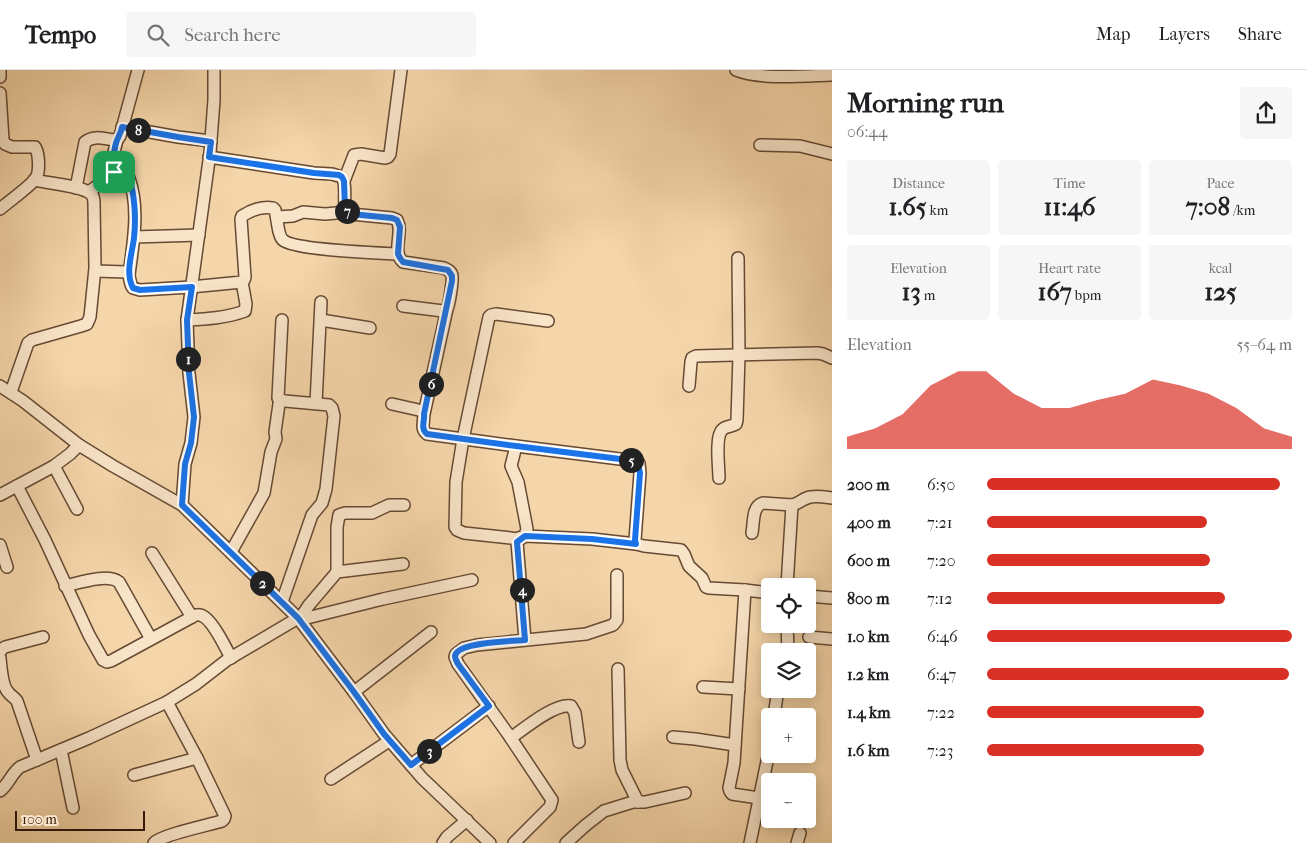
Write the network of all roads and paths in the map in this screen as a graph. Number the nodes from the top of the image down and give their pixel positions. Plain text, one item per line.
1 (0, 70) edge
2 (138, 70) edge
3 (401, 70) edge
4 (736, 70) edge
5 (210, 71) edge
6 (831, 75) edge
7 (0, 77) edge
8 (0, 93) edge
9 (122, 127) junction
10 (117, 140) junction
11 (211, 142) junction
12 (760, 145) dead end
13 (832, 154) edge
14 (209, 157) junction
15 (114, 172) junction
16 (34, 180) junction
17 (344, 181) junction
18 (76, 188) junction
19 (89, 192) junction
20 (0, 209) edge
21 (348, 212) junction
22 (277, 217) junction
23 (199, 235) junction
24 (134, 237) junction
25 (398, 254) junction
26 (738, 258) dead end
27 (95, 271) junction
28 (129, 275) junction
29 (242, 282) junction
30 (192, 287) junction
31 (321, 302) dead end
32 (403, 306) dead end
33 (447, 309) junction
34 (187, 320) junction
35 (282, 320) dead end
36 (320, 320) junction
37 (548, 321) dead end
38 (370, 328) dead end
39 (739, 354) junction
40 (832, 358) edge
41 (0, 386) edge
42 (689, 386) dead end
43 (11, 392) junction
44 (281, 400) junction
45 (316, 403) junction
46 (392, 404) dead end
47 (424, 414) junction
48 (463, 439) junction
49 (79, 445) junction
50 (516, 446) junction
51 (54, 466) junction
52 (719, 478) dead end
53 (18, 486) junction
54 (0, 495) edge
55 (832, 498) edge
56 (182, 505) junction
57 (404, 505) dead end
58 (792, 505) junction
59 (77, 509) dead end
60 (752, 532) dead end
61 (519, 539) junction
62 (636, 544) junction
63 (0, 545) edge
64 (231, 552) junction
65 (152, 553) dead end
66 (403, 564) dead end
67 (7, 567) dead end
68 (337, 572) junction
69 (617, 575) dead end
70 (787, 578) edge
71 (472, 580) dead end
72 (66, 586) junction
73 (745, 590) junction
74 (761, 592) edge
75 (816, 597) edge
76 (832, 598) edge
77 (282, 602) junction
78 (192, 617) junction
79 (298, 619) junction
80 (431, 632) dead end
81 (43, 637) dead end
82 (809, 637) dead end
83 (832, 639) edge
84 (152, 640) junction
85 (525, 640) junction
86 (0, 652) edge
87 (0, 658) edge
88 (231, 658) junction
89 (618, 669) dead end
90 (703, 687) dead end
91 (739, 688) junction
92 (354, 692) junction
93 (167, 702) junction
94 (489, 706) junction
95 (673, 737) dead end
96 (511, 738) junction
97 (389, 740) junction
98 (579, 742) dead end
99 (735, 746) junction
100 (61, 750) junction
101 (196, 758) junction
102 (37, 760) junction
103 (767, 763) edge
104 (411, 765) junction
105 (134, 775) dead end
106 (331, 779) dead end
107 (0, 790) edge
108 (685, 793) dead end
109 (759, 798) junction
110 (638, 802) junction
111 (73, 808) dead end
112 (467, 820) junction
113 (154, 843) edge
114 (443, 843) edge
115 (490, 843) edge
116 (514, 843) edge
117 (566, 843) edge
118 (750, 843) edge

1 - 7 street
2 - 9 street
3 - 17 street
4 - 6 street
5 - 11 street
8 - 16 street
9 - 10 street
9 - 11 street
10 - 15 street
10 - 18 street
11 - 14 street
12 - 13 street
14 - 17 street
14 - 23 street
15 - 19 street
15 - 24 street
16 - 18 street
16 - 20 street
17 - 21 street
18 - 19 street
19 - 27 street
21 - 22 street
21 - 25 street
22 - 25 street
22 - 29 street
23 - 24 street
23 - 30 street
24 - 28 street
25 - 33 street
26 - 39 street
27 - 28 street
27 - 43 street
28 - 30 street
29 - 30 street
29 - 34 street
30 - 34 street
31 - 36 street
32 - 33 street
33 - 47 street
34 - 56 street
35 - 44 street
36 - 38 street
36 - 45 street
37 - 48 street
39 - 40 street
39 - 42 street
39 - 52 street
41 - 43 street
43 - 49 street
44 - 45 street
44 - 64 street
45 - 77 street
46 - 47 street
47 - 48 street
48 - 50 street
48 - 61 street
49 - 51 street
49 - 56 street
50 - 61 street
50 - 62 street
51 - 53 street
51 - 59 street
53 - 54 street
53 - 72 street
55 - 58 street
56 - 64 street
57 - 68 street
58 - 60 street
58 - 70 street
61 - 62 street
61 - 85 street
62 - 73 street
63 - 67 street
64 - 77 street
65 - 78 street
66 - 68 street
68 - 79 street
69 - 85 street
71 - 79 street
72 - 84 street
72 - 84 street
73 - 74 street
73 - 91 street
75 - 76 street
77 - 79 street
78 - 84 street
78 - 88 street
79 - 88 street
79 - 92 street
80 - 92 street
81 - 86 street
82 - 83 street
85 - 94 street
87 - 102 street
88 - 93 street
89 - 110 street
90 - 91 street
91 - 99 street
92 - 97 street
93 - 100 street
93 - 101 street
94 - 96 street
94 - 104 street
95 - 99 street
96 - 98 street
96 - 116 street
97 - 104 street
97 - 106 street
99 - 109 street
100 - 102 street
100 - 111 street
101 - 105 street
101 - 113 street
102 - 107 street
103 - 109 street
104 - 112 street
108 - 110 street
109 - 118 street
110 - 117 street
112 - 114 street
112 - 115 street

